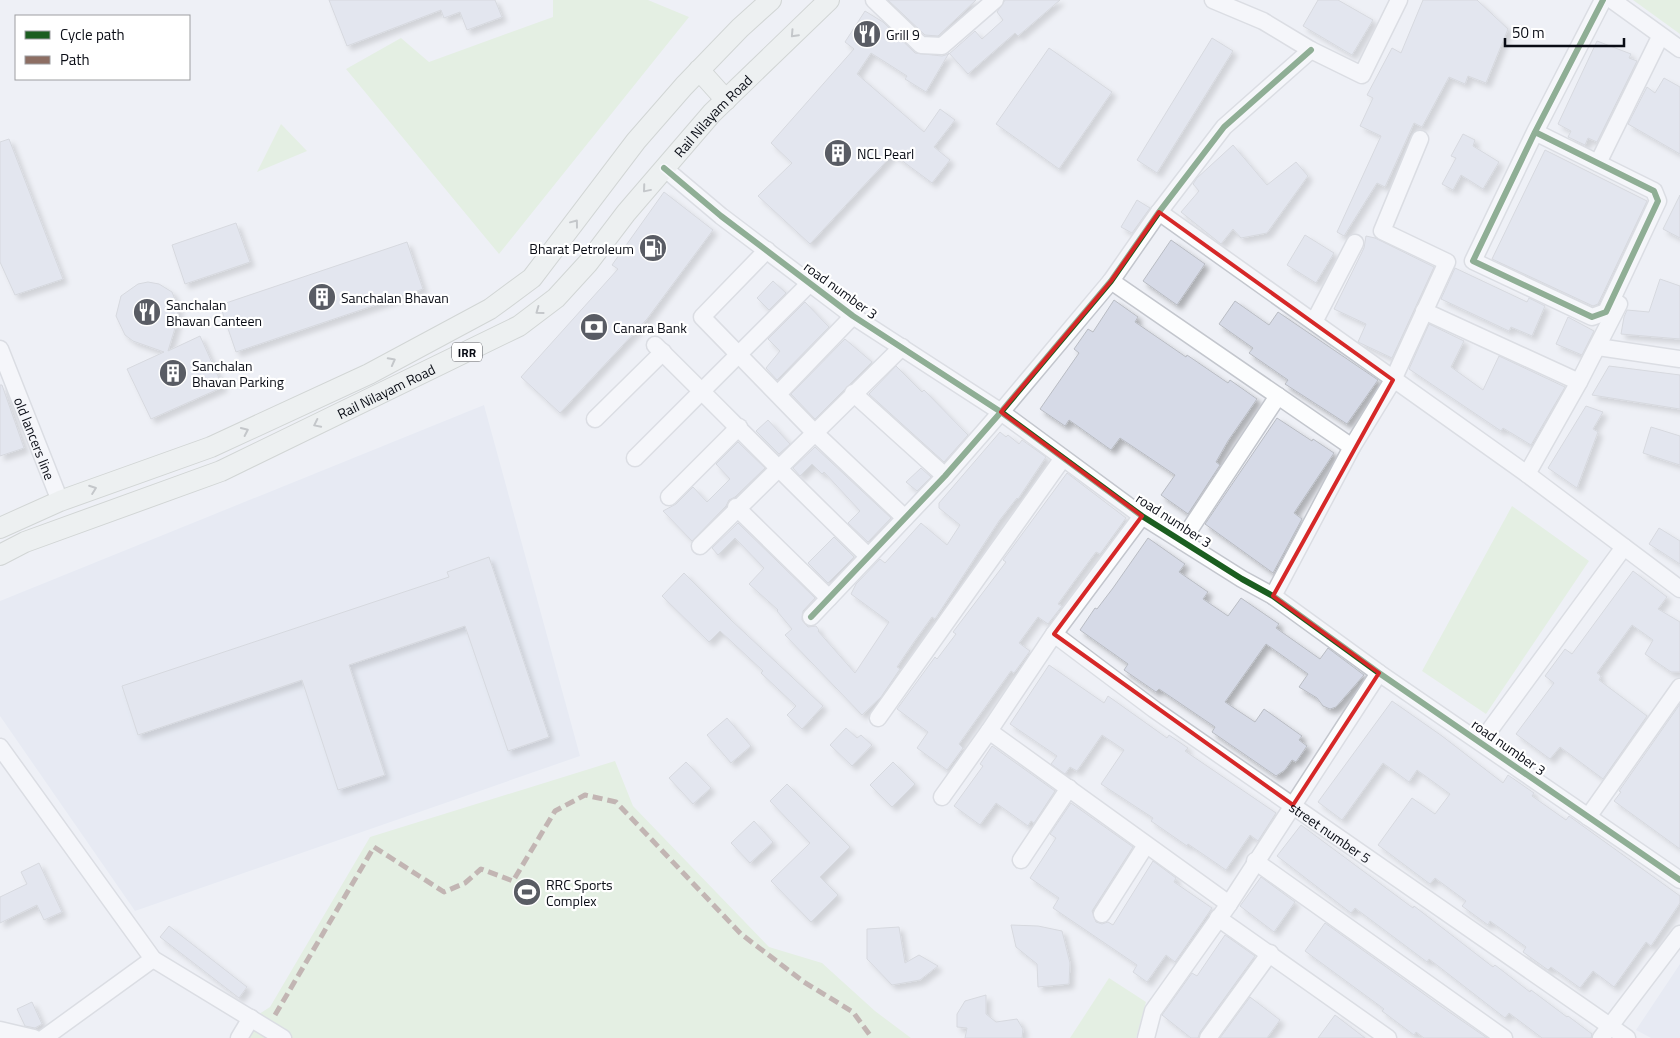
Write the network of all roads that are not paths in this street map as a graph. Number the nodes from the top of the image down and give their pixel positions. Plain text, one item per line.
1 (771, 0) edge
2 (829, 0) edge
3 (874, 0) edge
4 (995, 0) edge
5 (1213, 0) edge
6 (1399, 0) edge
7 (1603, 0) edge
8 (1612, 0) edge
9 (1660, 37) junction
10 (1680, 49) edge
11 (1311, 50) junction
12 (699, 70) junction
13 (726, 100) junction
14 (1535, 132) junction
15 (1420, 139) dead end
16 (1598, 163) junction
17 (664, 168) junction
18 (1159, 212) junction
19 (1355, 243) dead end
20 (766, 250) junction
21 (1111, 281) junction
22 (809, 284) junction
23 (1623, 296) dead end
24 (1424, 311) junction
25 (852, 316) junction
26 (1314, 322) junction
27 (902, 347) junction
28 (1598, 347) junction
29 (0, 349) edge
30 (738, 354) junction
31 (1680, 359) edge
32 (1393, 380) junction
33 (1579, 382) junction
34 (701, 392) junction
35 (853, 393) junction
36 (778, 394) junction
37 (1278, 396) junction
38 (1001, 412) junction
39 (595, 419) dead end
40 (739, 427) junction
41 (815, 433) junction
42 (1352, 447) junction
43 (635, 458) dead end
44 (1063, 458) junction
45 (778, 470) junction
46 (1527, 474) junction
47 (945, 476) junction
48 (669, 497) dead end
49 (60, 501) junction
50 (736, 508) junction
51 (1142, 516) junction
52 (905, 518) junction
53 (0, 528) edge
54 (1182, 542) junction
55 (700, 546) dead end
56 (1624, 547) junction
57 (0, 555) edge
58 (868, 556) junction
59 (1680, 590) edge
60 (1274, 596) junction
61 (829, 598) junction
62 (811, 617) dead end
63 (1054, 634) junction
64 (1379, 673) junction
65 (1680, 687) edge
66 (878, 718) dead end
67 (990, 731) junction
68 (1481, 742) junction
69 (0, 747) edge
70 (1069, 788) junction
71 (942, 797) dead end
72 (1293, 805) junction
73 (1588, 817) junction
74 (1146, 845) junction
75 (1021, 860) dead end
76 (1256, 861) junction
77 (1680, 880) edge
78 (1229, 904) junction
79 (1102, 914) dead end
80 (1218, 918) junction
81 (1680, 934) edge
82 (1270, 953) junction
83 (153, 959) junction
84 (251, 1018) junction
85 (0, 1030) edge
86 (1605, 1033) edge
87 (34, 1038) edge
88 (44, 1038) edge
89 (239, 1038) edge
90 (282, 1038) edge
91 (1146, 1038) edge
92 (1208, 1038) edge
93 (1388, 1038) edge
94 (1504, 1038) edge
95 (1627, 1038) edge

1 - 12 main road, Rail Nilayam Road / IRR
2 -> 13 main road, Rail Nilayam Road / IRR
3 - 4 street
5 - 11 street
6 - 11 street
7 - 14 street
8 - 9 street
9 - 10 street
9 - 16 street
11 - 18 street
12 - 13 main road
49 -> 12 main road, Rail Nilayam Road / IRR
13 - 17 main road, Rail Nilayam Road / IRR
14 - 16 street
14 - 16 street
15 - 24 street
17 - 20 street, road number 3
17 -> 57 main road, Rail Nilayam Road / IRR
18 - 21 street
18 - 26 street
19 - 26 street
20 - 22 street, road number 3
20 - 30 street
21 - 37 street
21 - 38 street
22 - 25 street, road number 3
22 - 30 street
23 - 28 street
24 - 32 street
24 - 33 street
25 - 27 street, road number 3
25 - 36 street
26 - 32 street
27 - 35 street
27 - 38 street, road number 3
28 - 31 street
28 - 33 street
29 - 49 street, old lancers line
30 - 34 street
30 - 36 street
32 - 42 street
32 - 46 street
33 - 46 street
34 - 39 street
34 - 40 street
34 - 43 street
35 - 41 street
35 - 47 street
36 - 41 street
37 - 42 street
37 - 54 street
38 - 44 street, road number 3
38 - 47 street
40 - 45 street
40 - 48 street
41 - 45 street
41 - 52 street
42 - 60 street
44 - 51 street, road number 3
44 - 66 street
45 - 50 street
45 - 58 street
46 - 56 street
47 - 52 street
49 - 53 main road, Rail Nilayam Road / IRR
50 - 55 street
50 - 61 street
51 - 54 street, road number 3
51 - 63 street
52 - 58 street
54 - 60 street, road number 3
56 - 59 street
56 - 68 street
58 - 61 street
60 - 64 street, road number 3
61 - 62 street
63 - 67 street
63 - 72 street, street number 5
64 - 68 street, road number 3
64 - 72 street
65 - 73 street
67 - 70 street
67 - 71 street
68 - 73 street, road number 3
69 - 83 street
70 - 74 street
70 - 75 street
72 - 76 street
72 - 86 street, street number 5
73 - 77 street, road number 3
74 - 78 street
74 - 79 street
76 - 78 street
76 - 94 street
78 - 80 street
80 - 82 street
80 - 91 street
81 - 86 street
82 - 92 street
82 - 93 street
83 - 84 street
83 - 88 street
84 - 89 street
84 - 90 street
85 - 87 street
86 - 95 street, street number 5

